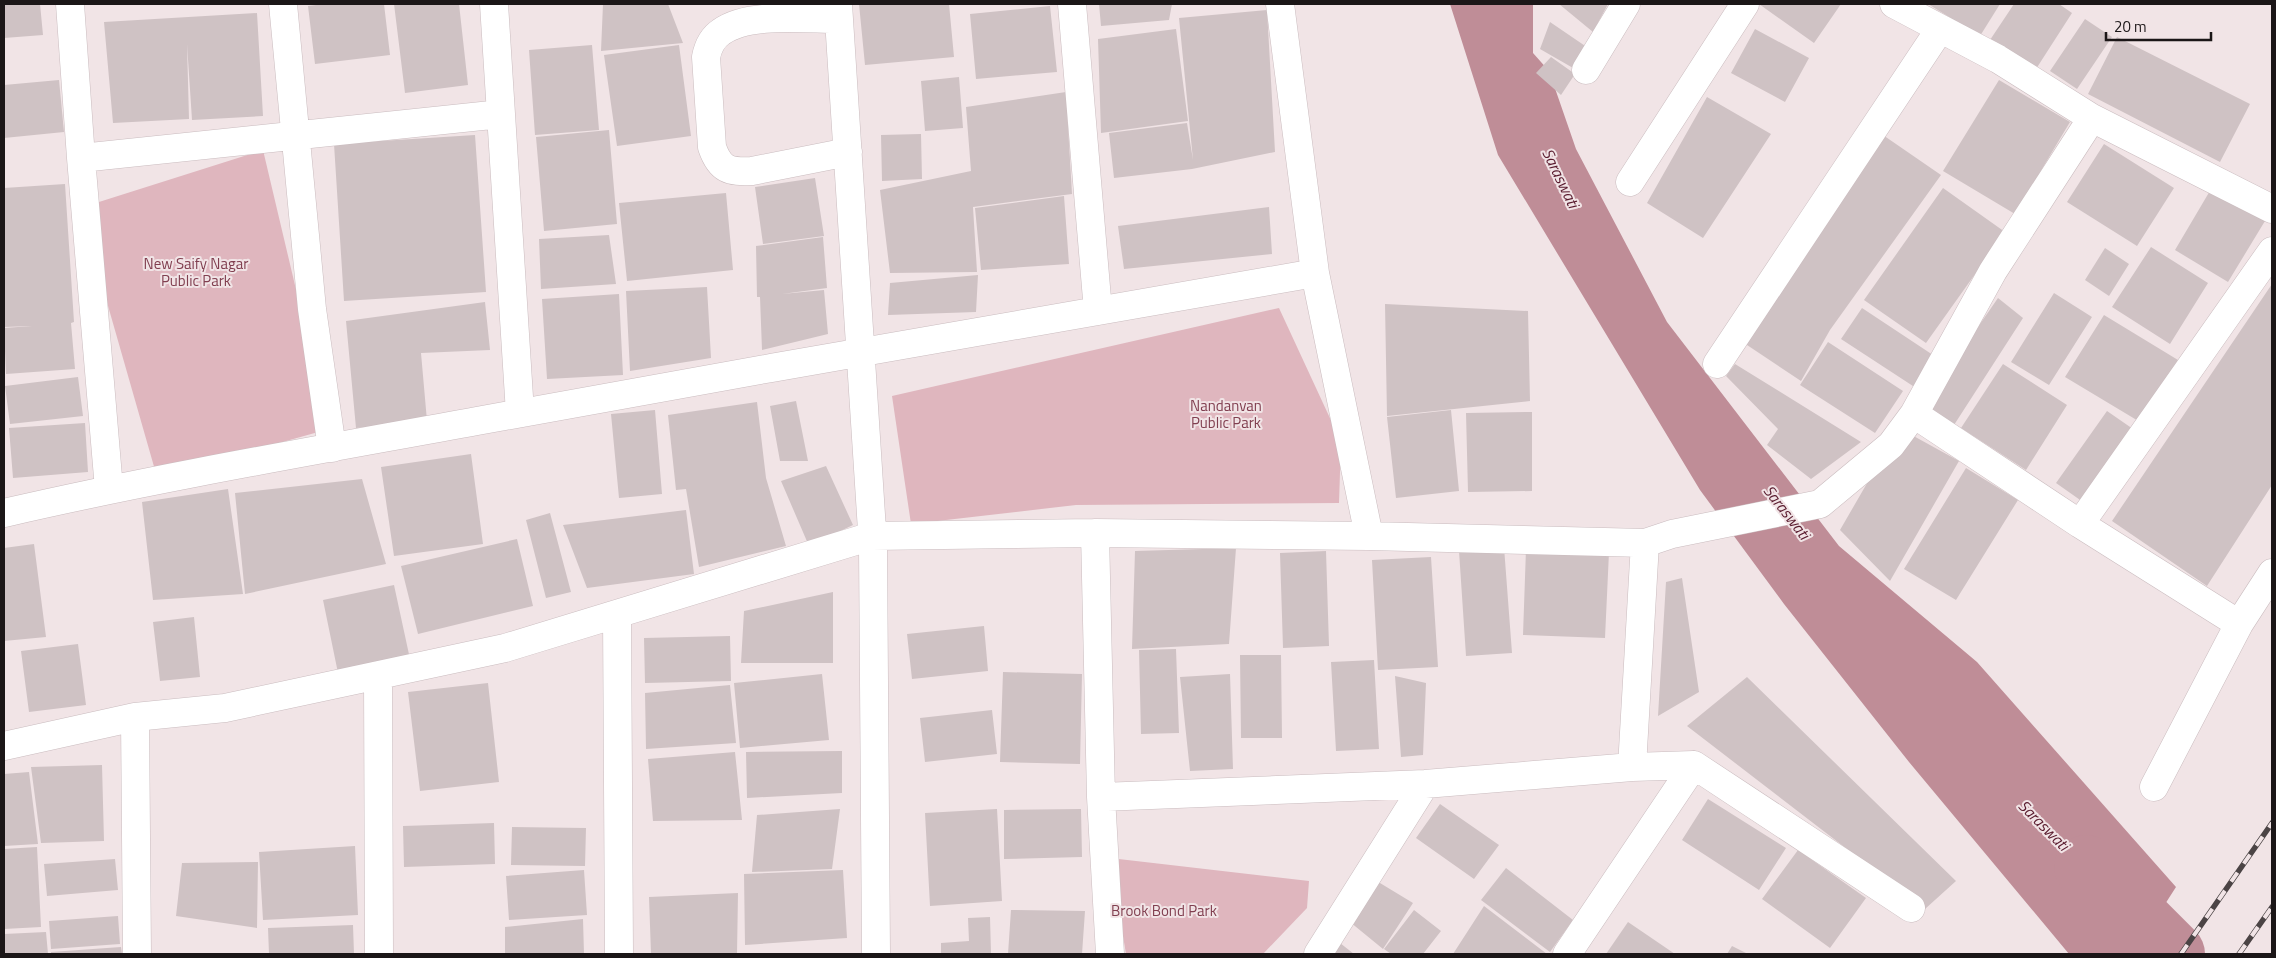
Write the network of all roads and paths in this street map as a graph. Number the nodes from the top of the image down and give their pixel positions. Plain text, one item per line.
1 (70, 4) edge
2 (283, 4) edge
3 (494, 4) edge
4 (1072, 4) edge
5 (1280, 4) edge
6 (1626, 4) edge
7 (1745, 4) edge
8 (1894, 4) edge
9 (838, 11) edge
10 (1940, 29) junction
11 (1586, 70) dead end
12 (501, 114) junction
13 (2092, 118) junction
14 (297, 136) junction
15 (848, 152) junction
16 (80, 158) junction
17 (1630, 182) dead end
18 (2272, 208) edge
19 (2272, 251) edge
20 (1315, 273) junction
21 (1098, 311) junction
22 (860, 352) junction
23 (1717, 364) dead end
24 (520, 413) junction
25 (1914, 414) junction
26 (332, 448) junction
27 (109, 489) junction
28 (4, 513) edge
29 (2080, 524) junction
30 (1095, 533) junction
31 (872, 536) junction
32 (1369, 536) junction
33 (1645, 543) junction
34 (2272, 573) edge
35 (617, 614) junction
36 (2239, 624) junction
37 (378, 676) junction
38 (136, 717) junction
39 (4, 746) edge
40 (1694, 765) junction
41 (1632, 767) junction
42 (1425, 784) junction
43 (2154, 787) dead end
44 (1101, 797) junction
45 (1911, 908) dead end
46 (138, 954) edge
47 (379, 954) edge
48 (619, 954) edge
49 (876, 954) edge
50 (1110, 954) edge
51 (1318, 954) edge
52 (1567, 954) edge

1 - 16 street
2 - 14 street
3 - 12 street
4 - 21 street
5 - 20 street
6 - 11 street
7 - 17 street
8 - 10 street
9 - 15 street
9 - 15 street
10 - 13 street
10 - 23 street
12 - 14 street
12 - 24 street
13 - 18 street
13 - 25 street
14 - 16 street
14 - 26 street
15 - 22 street
16 - 27 street
19 - 29 street
20 - 21 street
20 - 32 street
21 - 22 street
22 - 24 street
22 - 31 street
24 - 26 street
25 - 29 street
25 - 33 street
26 - 27 street
27 - 28 street
29 - 36 street
30 - 31 street
30 - 32 street
30 - 44 street
31 - 35 street
31 - 49 street
32 - 33 street
33 - 41 street
34 - 36 street
35 - 37 street
35 - 48 street
36 - 43 street
37 - 38 street
37 - 47 street
38 - 39 street
38 - 46 street
40 - 41 street
40 - 45 street
40 - 52 street
41 - 42 street
42 - 44 street
42 - 51 street
44 - 50 street

